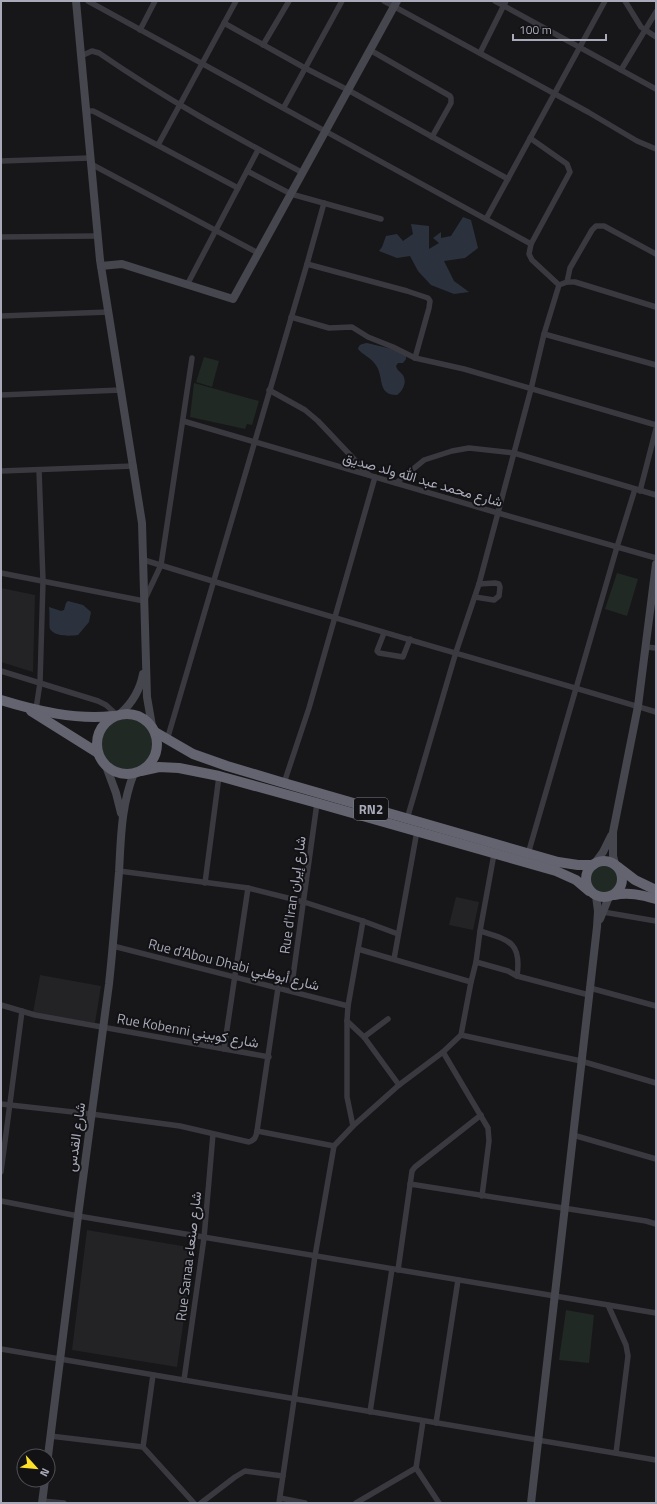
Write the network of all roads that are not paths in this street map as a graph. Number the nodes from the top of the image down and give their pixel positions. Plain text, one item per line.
1 (76, 1) edge
2 (88, 1) edge
3 (155, 1) edge
4 (236, 1) edge
5 (290, 1) edge
6 (342, 1) edge
7 (384, 1) edge
8 (495, 1) edge
9 (605, 1) edge
10 (624, 1) edge
11 (396, 4) edge
12 (505, 4) edge
13 (656, 12) edge
14 (224, 23) junction
15 (140, 30) junction
16 (646, 30) junction
17 (656, 37) edge
18 (263, 45) junction
19 (580, 47) junction
20 (370, 50) junction
21 (480, 53) junction
22 (81, 56) junction
23 (202, 64) junction
24 (305, 68) junction
25 (621, 70) junction
26 (656, 88) edge
27 (348, 90) junction
28 (554, 94) junction
29 (179, 105) junction
30 (284, 108) junction
31 (86, 112) junction
32 (326, 131) junction
33 (432, 137) junction
34 (530, 138) junction
35 (158, 145) junction
36 (656, 149) edge
37 (258, 150) junction
38 (1, 161) edge
39 (91, 161) junction
40 (247, 171) junction
41 (302, 173) junction
42 (508, 179) junction
43 (238, 188) junction
44 (290, 194) junction
45 (324, 203) junction
46 (381, 219) dead end
47 (486, 219) junction
48 (216, 230) junction
49 (97, 236) junction
50 (1, 237) edge
51 (531, 244) junction
52 (258, 253) junction
53 (656, 254) edge
54 (307, 264) junction
55 (101, 266) junction
56 (567, 282) junction
57 (187, 285) junction
58 (560, 285) junction
59 (656, 307) edge
60 (109, 312) junction
61 (1, 316) edge
62 (291, 317) junction
63 (544, 334) junction
64 (192, 358) dead end
65 (415, 358) junction
66 (656, 365) edge
67 (531, 389) junction
68 (121, 390) junction
69 (269, 390) junction
70 (1, 395) edge
71 (183, 421) junction
72 (656, 426) edge
73 (656, 429) edge
74 (254, 442) junction
75 (514, 453) junction
76 (134, 466) junction
77 (39, 470) junction
78 (1, 471) edge
79 (372, 476) junction
80 (396, 483) junction
81 (638, 490) junction
82 (656, 495) edge
83 (498, 513) junction
84 (617, 547) junction
85 (656, 558) edge
86 (144, 560) junction
87 (656, 564) edge
88 (161, 565) junction
89 (1, 573) edge
90 (43, 581) junction
91 (214, 581) junction
92 (479, 584) junction
93 (475, 597) junction
94 (144, 601) junction
95 (336, 617) junction
96 (384, 632) junction
97 (410, 640) junction
98 (646, 646) junction
99 (656, 648) edge
100 (456, 652) junction
101 (146, 659) junction
102 (1, 671) edge
103 (40, 683) junction
104 (576, 688) junction
105 (1, 700) edge
106 (638, 706) junction
107 (24, 707) junction
108 (36, 709) junction
109 (656, 712) edge
110 (117, 715) junction
111 (153, 729) junction
112 (167, 740) junction
113 (98, 753) junction
114 (106, 766) junction
115 (138, 772) junction
116 (219, 776) junction
117 (284, 784) junction
118 (317, 802) junction
119 (407, 819) junction
120 (122, 820) junction
121 (417, 831) junction
122 (613, 832) junction
123 (494, 854) junction
124 (528, 854) junction
125 (594, 864) junction
126 (616, 865) junction
127 (119, 871) junction
128 (205, 882) junction
129 (248, 888) junction
130 (656, 890) edge
131 (593, 893) junction
132 (612, 896) junction
133 (656, 900) edge
134 (304, 902) junction
135 (603, 912) junction
136 (363, 921) junction
137 (656, 921) edge
138 (597, 927) junction
139 (480, 931) junction
140 (398, 934) junction
141 (113, 946) junction
142 (358, 949) junction
143 (394, 959) junction
144 (476, 962) junction
145 (517, 976) junction
146 (235, 977) junction
147 (471, 982) junction
148 (278, 988) junction
149 (291, 991) junction
150 (590, 992) junction
151 (1, 1005) edge
152 (348, 1006) junction
153 (656, 1006) edge
154 (22, 1010) junction
155 (388, 1019) dead end
156 (347, 1021) junction
157 (104, 1026) junction
158 (462, 1035) junction
159 (364, 1037) junction
160 (224, 1049) junction
161 (443, 1052) junction
162 (269, 1056) junction
163 (582, 1061) junction
164 (656, 1083) edge
165 (399, 1085) junction
166 (1, 1104) edge
167 (9, 1105) junction
168 (91, 1114) junction
169 (481, 1116) junction
170 (354, 1126) junction
171 (257, 1132) junction
172 (213, 1134) junction
173 (573, 1135) junction
174 (334, 1146) junction
175 (656, 1158) edge
176 (1, 1172) edge
177 (410, 1184) junction
178 (482, 1196) junction
179 (1, 1201) edge
180 (565, 1208) junction
181 (78, 1216) junction
182 (656, 1224) edge
183 (204, 1238) junction
184 (315, 1256) junction
185 (395, 1270) junction
186 (458, 1280) junction
187 (555, 1296) junction
188 (608, 1305) junction
189 (656, 1313) edge
190 (1, 1349) edge
191 (60, 1358) junction
192 (153, 1375) junction
193 (184, 1380) junction
194 (294, 1399) junction
195 (370, 1412) junction
196 (423, 1420) junction
197 (436, 1423) junction
198 (50, 1436) junction
199 (538, 1440) junction
200 (49, 1448) edge
201 (143, 1448) junction
202 (616, 1453) junction
203 (656, 1460) edge
204 (416, 1468) junction
205 (283, 1476) junction
206 (44, 1488) edge
207 (279, 1500) edge
208 (42, 1502) edge
209 (64, 1503) edge
210 (194, 1503) edge
211 (201, 1503) edge
212 (305, 1503) edge
213 (356, 1503) edge
214 (439, 1503) edge
215 (531, 1503) edge

1 - 22 street
2 - 15 street
3 - 15 street
4 - 14 street
5 - 18 street
6 - 24 street
7 - 11 street
8 - 12 street
9 - 19 street
10 - 16 street
11 - 20 street
11 - 21 street
12 - 19 street
12 - 21 street
13 - 16 street
14 - 18 street
14 - 23 street
15 - 23 street
16 - 17 street
16 - 25 street
18 - 24 street
19 - 25 street
19 - 28 street
20 - 27 street
20 - 33 street
21 - 28 street
22 - 29 street
22 - 31 street
23 - 29 street
23 - 30 street
24 - 27 street
24 - 30 street
25 - 26 street
27 - 32 street
27 - 33 street
28 - 34 street
28 - 36 street
29 - 35 street
29 - 37 street
30 - 32 street
31 - 35 street
31 - 39 street
32 - 41 street
32 - 47 street
33 - 42 street
34 - 42 street
34 - 51 street
35 - 43 street
37 - 40 street
37 - 41 street
38 - 39 street
39 - 48 street
39 - 49 street
40 - 43 street
40 - 44 street
41 - 44 street
42 - 47 street
43 - 48 street
44 - 45 street
44 - 52 street
45 - 46 street
45 - 54 street
47 - 51 street
48 - 52 street
48 - 57 street
49 - 50 street
49 - 55 street
51 - 58 street
52 - 57 street
53 - 56 street
54 - 62 street
54 - 65 street
55 - 57 street
55 - 60 street
56 - 58 street
56 - 59 street
58 - 63 street
60 - 61 street
60 - 68 street
62 - 65 street
62 - 69 street
63 - 66 street
63 - 67 street
64 - 71 street
65 - 67 street
67 - 72 street
67 - 75 street
68 - 70 street
68 - 76 street
69 - 74 street
69 - 79 street
71 - 74 street, شارع محمد عبد الله ولد صديق
71 - 88 street
73 - 81 street
74 - 79 street, شارع محمد عبد الله ولد صديق
74 - 91 street
75 - 80 street
75 - 81 street
75 - 83 street
76 - 77 street
76 - 86 street
77 - 78 street
77 - 90 street
79 - 80 street, شارع محمد عبد الله ولد صديق
79 - 95 street
80 - 83 street, شارع محمد عبد الله ولد صديق
81 - 82 street
81 - 84 street
83 - 84 street, شارع محمد عبد الله ولد صديق
83 - 92 street
84 - 85 street, شارع محمد عبد الله ولد صديق
84 - 104 street
86 - 88 street
86 - 94 street
87 - 98 street
88 - 91 street
88 - 94 street
89 - 90 street
90 - 94 street
90 - 103 street
91 - 95 street
91 - 112 street
92 - 93 street
92 - 93 street
93 - 100 street
94 - 101 street
95 - 96 street
95 - 117 street
96 - 97 street
96 - 97 street
97 - 100 street
98 - 99 street
98 - 106 street
100 - 104 street
100 - 119 street
101 - 110 street
101 - 111 street
102 - 103 street
103 - 108 street
103 - 110 street
104 - 106 street
104 - 124 street
105 - 107 highway
106 - 109 street
106 - 122 street
107 - 108 highway
107 - 113 highway
108 - 110 highway
110 - 111 highway
110 - 113 highway
111 - 112 highway, RN2
111 - 115 highway
112 - 117 highway, RN2
113 - 114 highway
114 - 115 highway
114 - 120 street
115 - 116 highway, RN2
115 - 120 street
116 - 118 highway, RN2
116 - 128 street
117 - 119 highway, RN2
118 - 121 highway, RN2
118 - 134 street, Rue d'Iran شارع إيران
119 - 124 highway, RN2
120 - 127 street, شارع القدس
121 - 123 highway, RN2
121 - 140 street
122 - 125 street
122 - 126 street
123 - 131 highway, RN2
123 - 139 street
124 - 125 highway, RN2
125 - 126 highway
125 - 131 highway
126 - 130 highway
126 - 132 highway
127 - 128 street
127 - 141 street, شارع القدس
128 - 129 street
129 - 134 street
129 - 146 street
131 - 132 highway
131 - 138 street
132 - 133 highway
132 - 135 street
134 - 136 street
134 - 149 street, Rue d'Iran شارع إيران
135 - 137 street
135 - 138 street
136 - 140 street
136 - 142 street
138 - 150 street
139 - 144 street
139 - 145 street
140 - 143 street
141 - 146 street, Rue d'Abou Dhabi شارع أبوظبي
141 - 157 street, شارع القدس
142 - 143 street
142 - 152 street
143 - 147 street
144 - 145 street
144 - 147 street
145 - 150 street
146 - 148 street, Rue d'Abou Dhabi شارع أبوظبي
146 - 160 street
147 - 158 street
148 - 149 street, Rue d'Abou Dhabi شارع أبوظبي
148 - 162 street
149 - 152 street, Rue d'Abou Dhabi شارع أبوظبي
150 - 153 street
150 - 163 street
151 - 154 street, Rue Kobenni شارع كوبيني
152 - 156 street
154 - 157 street, Rue Kobenni شارع كوبيني
154 - 167 street
155 - 159 street
156 - 159 street
156 - 170 street
157 - 160 street, Rue Kobenni شارع كوبيني
157 - 168 street, شارع القدس
158 - 161 street
158 - 163 street
159 - 165 street
160 - 162 street, Rue Kobenni شارع كوبيني
161 - 165 street
161 - 169 street
162 - 171 street
163 - 164 street
163 - 173 street
165 - 170 street
166 - 167 street
167 - 168 street
167 - 176 street
168 - 172 street
168 - 181 street, شارع القدس
169 - 177 street
169 - 178 street
170 - 174 street
171 - 172 street
171 - 174 street
172 - 183 street, Rue Sanaa شارع صنعاء
173 - 175 street
173 - 180 street
174 - 184 street
177 - 178 street
177 - 185 street
178 - 180 street
179 - 181 street
180 - 182 street
180 - 187 street
181 - 183 street
181 - 191 street, شارع القدس
183 - 184 street
183 - 193 street, Rue Sanaa شارع صنعاء
184 - 185 street
184 - 194 street
185 - 186 street
185 - 195 street
186 - 187 street
186 - 197 street
187 - 188 street
187 - 199 street
188 - 189 street
188 - 202 street
190 - 191 street
191 - 192 street
191 - 198 street, شارع القدس
192 - 193 street
192 - 201 street
193 - 194 street
194 - 195 street
194 - 205 street
195 - 196 street
196 - 197 street
196 - 204 street
197 - 199 street
198 - 200 street, شارع القدس
198 - 201 street
199 - 202 street
199 - 215 street
201 - 210 street
202 - 203 street
204 - 213 street
204 - 214 street
205 - 207 street
205 - 211 street
206 - 208 street
207 - 212 street
208 - 209 street

